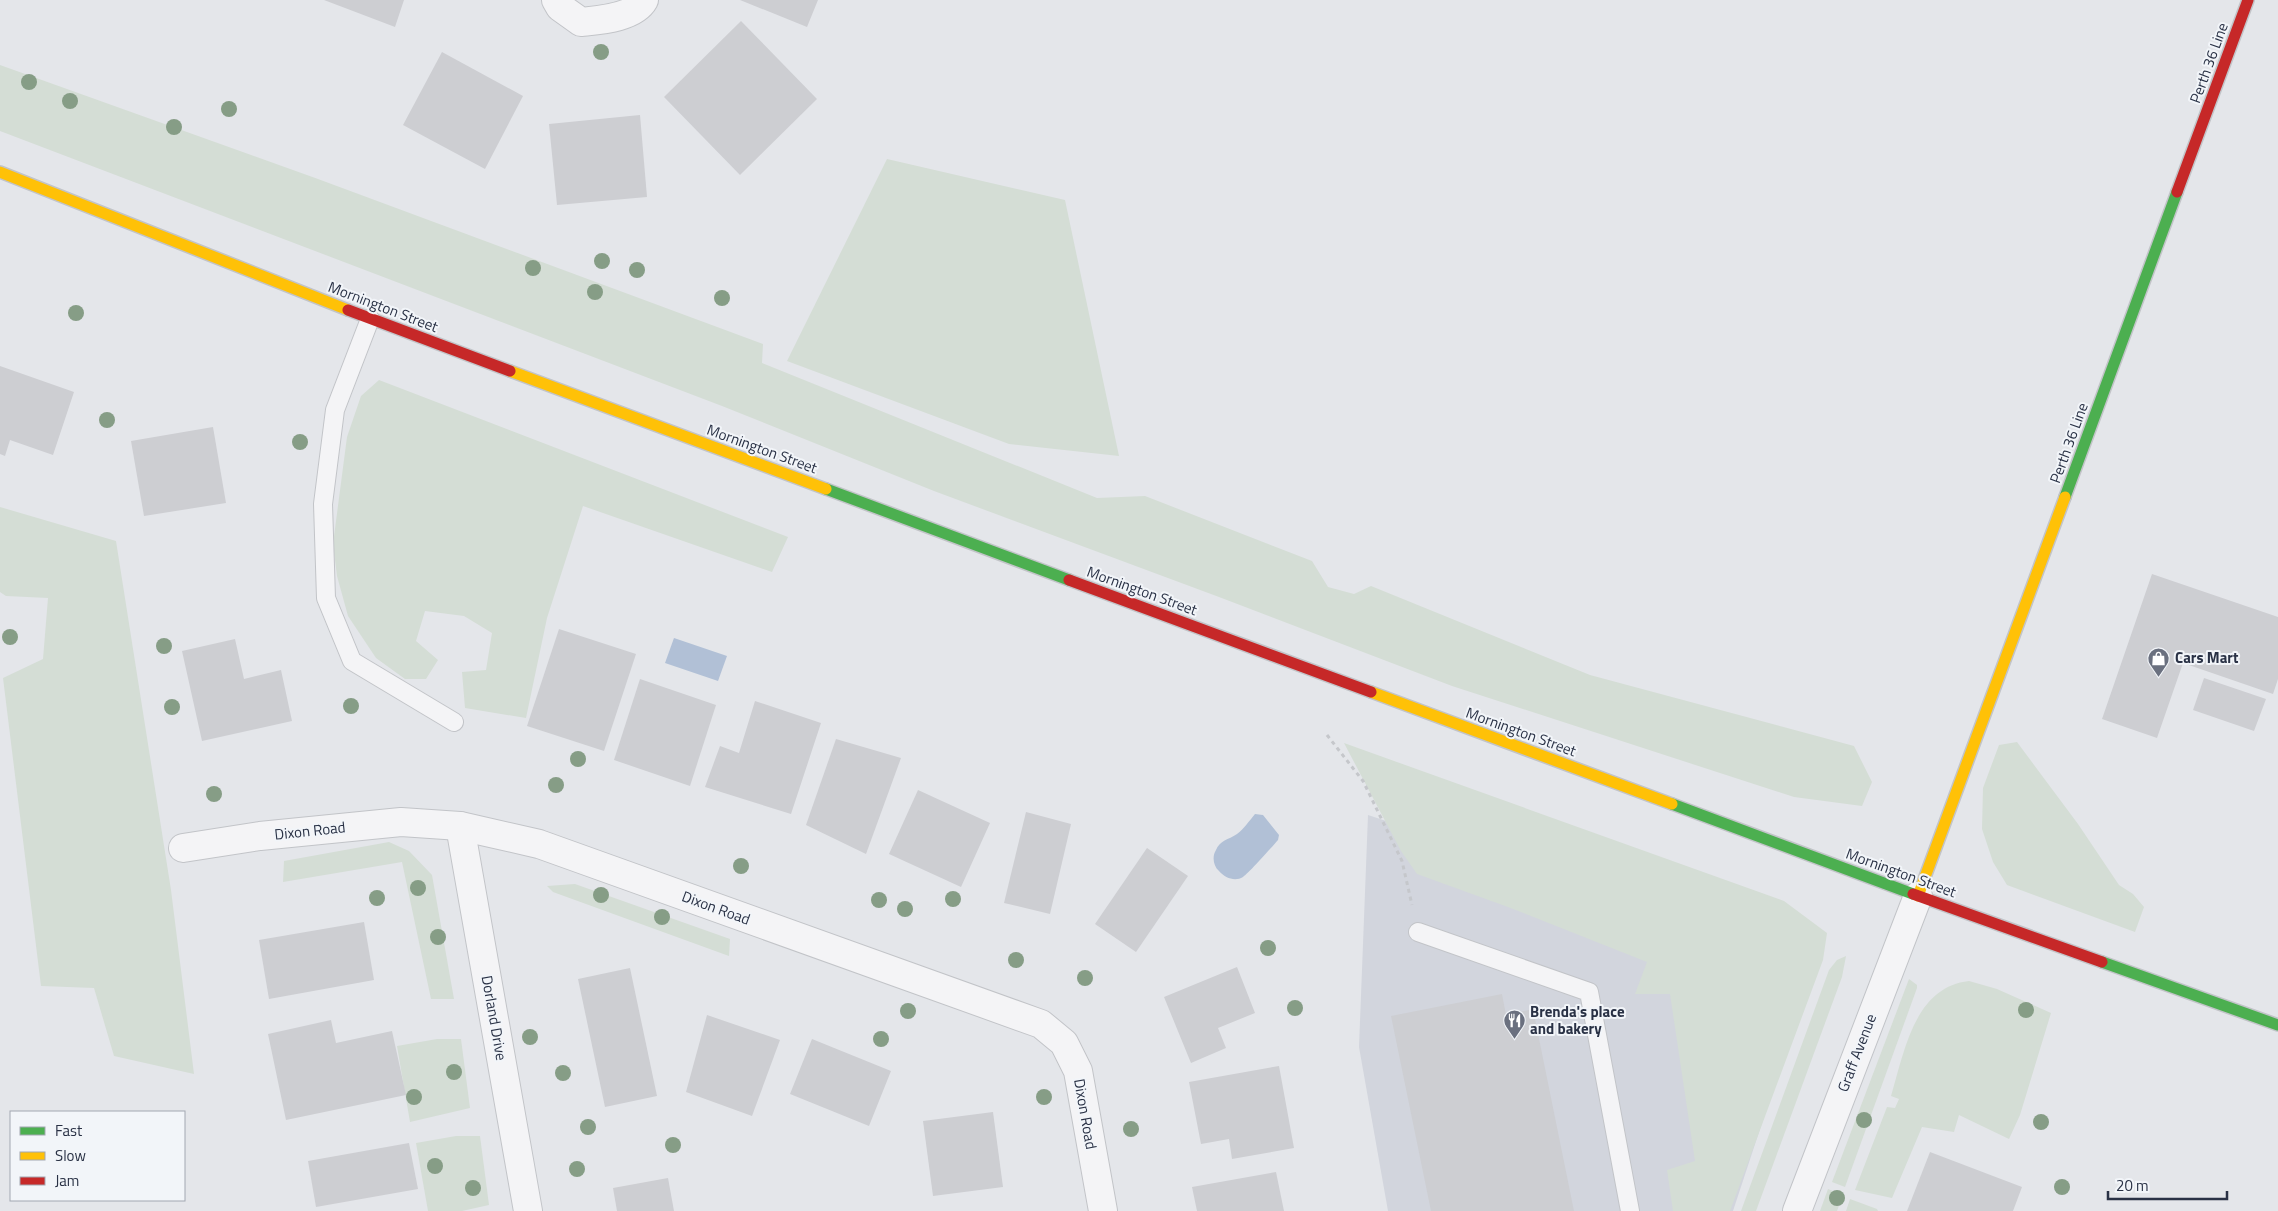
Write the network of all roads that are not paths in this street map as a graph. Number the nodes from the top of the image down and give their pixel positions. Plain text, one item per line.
1 (556, 0) edge
2 (644, 0) edge
3 (2248, 0) edge
4 (0, 172) edge
5 (370, 319) junction
6 (454, 722) dead end
7 (460, 826) junction
8 (183, 848) dead end
9 (1918, 896) junction
10 (1418, 932) road end
11 (2278, 1025) edge
12 (528, 1211) edge
13 (1102, 1211) edge
14 (1630, 1211) edge
15 (1797, 1211) edge

1 - 2 street
3 - 9 main road, Perth 36 Line
4 - 5 main road, Mornington Street
5 - 6 lane
5 - 9 main road, Mornington Street
7 - 8 street, Dixon Road
7 - 12 street, Dorland Drive
7 - 13 street, Dixon Road
9 - 11 main road, Mornington Street
9 - 15 street, Graff Avenue
10 - 14 lane

